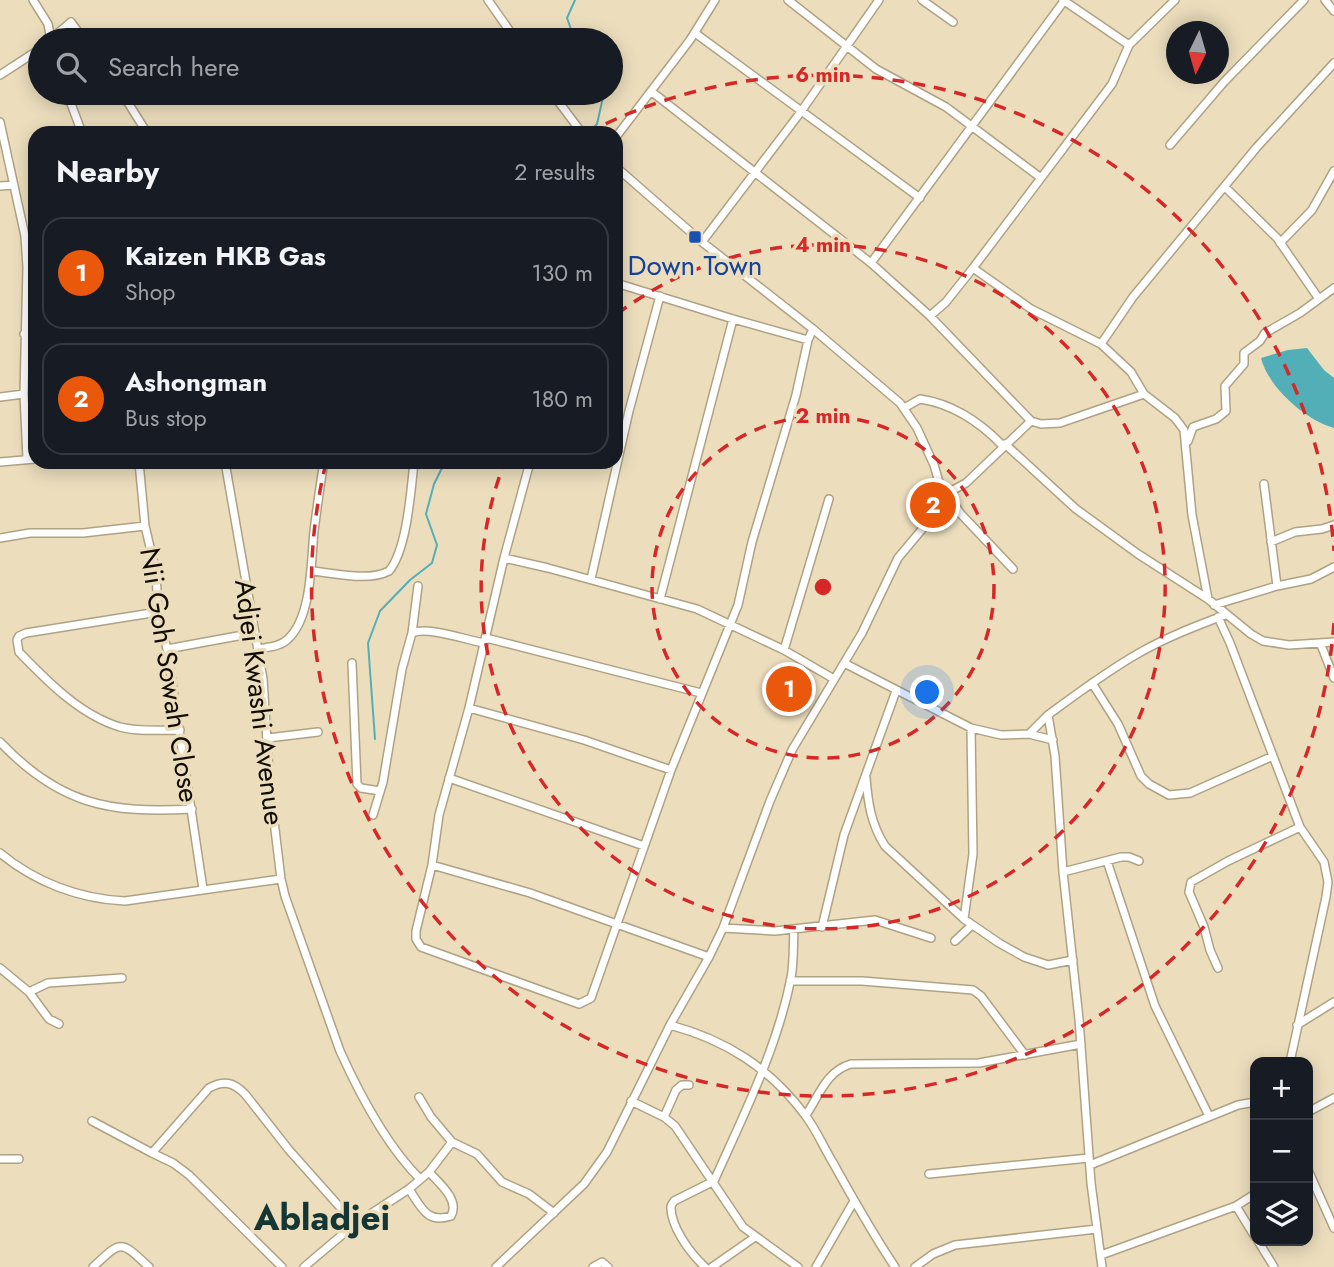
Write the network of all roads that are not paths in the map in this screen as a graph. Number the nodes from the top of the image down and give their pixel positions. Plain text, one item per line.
1 (33, 0) edge
2 (488, 0) edge
3 (715, 0) edge
4 (788, 0) edge
5 (879, 0) edge
6 (922, 0) edge
7 (1175, 0) edge
8 (1304, 0) edge
9 (1325, 0) edge
10 (1063, 1) edge
11 (1334, 10) edge
12 (953, 22) dead end
13 (49, 28) edge
14 (508, 28) edge
15 (695, 33) junction
16 (847, 44) junction
17 (1129, 45) junction
18 (28, 57) edge
19 (1334, 63) edge
20 (0, 75) edge
21 (652, 92) junction
22 (72, 105) edge
23 (130, 105) edge
24 (561, 105) edge
25 (800, 113) junction
26 (0, 121) edge
27 (971, 125) junction
28 (79, 126) edge
29 (143, 126) edge
30 (577, 126) edge
31 (623, 128) edge
32 (1170, 145) dead end
33 (1334, 171) edge
34 (623, 173) edge
35 (755, 174) junction
36 (1041, 178) junction
37 (15, 185) junction
38 (0, 186) edge
39 (1225, 187) junction
40 (920, 198) junction
41 (702, 243) junction
42 (1280, 243) junction
43 (28, 252) edge
44 (871, 263) junction
45 (973, 268) junction
46 (623, 285) edge
47 (1334, 288) edge
48 (28, 296) edge
49 (660, 296) junction
50 (1319, 299) junction
51 (930, 316) junction
52 (733, 319) junction
53 (813, 329) junction
54 (24, 334) junction
55 (28, 335) edge
56 (808, 340) junction
57 (1101, 344) junction
58 (24, 394) junction
59 (1144, 394) junction
60 (0, 397) edge
61 (904, 408) junction
62 (1031, 421) junction
63 (28, 431) edge
64 (623, 437) edge
65 (1187, 444) junction
66 (1004, 445) junction
67 (28, 459) edge
68 (0, 462) edge
69 (140, 469) edge
70 (226, 469) edge
71 (323, 469) edge
72 (413, 469) edge
73 (528, 469) edge
74 (616, 469) edge
75 (1264, 484) dead end
76 (944, 495) junction
77 (829, 499) dead end
78 (1334, 524) edge
79 (145, 526) junction
80 (0, 538) edge
81 (1271, 542) junction
82 (503, 558) junction
83 (1334, 567) edge
84 (1013, 569) dead end
85 (312, 571) junction
86 (590, 579) junction
87 (418, 586) dead end
88 (1277, 586) junction
89 (660, 599) junction
90 (1211, 602) junction
91 (158, 612) junction
92 (1222, 616) junction
93 (730, 624) junction
94 (254, 633) junction
95 (412, 633) junction
96 (485, 641) junction
97 (1334, 642) edge
98 (1321, 645) junction
99 (167, 649) junction
100 (258, 649) junction
101 (784, 649) junction
102 (352, 663) dead end
103 (844, 663) junction
104 (1334, 678) edge
105 (834, 679) junction
106 (1092, 683) junction
107 (896, 691) junction
108 (701, 693) junction
109 (469, 708) junction
110 (1048, 715) junction
111 (971, 728) junction
112 (180, 730) junction
113 (318, 732) dead end
114 (1029, 734) junction
115 (268, 738) junction
116 (1054, 740) junction
117 (0, 742) edge
118 (1273, 756) junction
119 (671, 770) junction
120 (449, 778) junction
121 (866, 778) junction
122 (380, 790) junction
123 (192, 809) junction
124 (373, 815) dead end
125 (1300, 827) junction
126 (644, 846) junction
127 (0, 853) edge
128 (1107, 861) junction
129 (1139, 861) dead end
130 (432, 865) junction
131 (1063, 872) junction
132 (281, 879) junction
133 (203, 889) junction
134 (1330, 901) edge
135 (964, 919) junction
136 (617, 924) junction
137 (972, 925) junction
138 (822, 927) junction
139 (723, 928) junction
140 (794, 929) junction
141 (931, 938) dead end
142 (955, 942) dead end
143 (709, 957) junction
144 (1073, 960) junction
145 (0, 968) edge
146 (1218, 968) dead end
147 (122, 978) dead end
148 (790, 981) junction
149 (29, 992) junction
150 (1334, 1002) edge
151 (59, 1024) dead end
152 (670, 1025) junction
153 (1297, 1025) junction
154 (1081, 1044) junction
155 (1025, 1055) junction
156 (1291, 1057) edge
157 (762, 1070) junction
158 (689, 1085) dead end
159 (419, 1097) dead end
160 (1334, 1098) edge
161 (631, 1101) junction
162 (1250, 1103) edge
163 (1313, 1109) edge
164 (806, 1115) junction
165 (1209, 1115) junction
166 (664, 1117) junction
167 (92, 1121) dead end
168 (452, 1142) junction
169 (152, 1153) junction
170 (0, 1159) edge
171 (19, 1159) dead end
172 (1090, 1162) junction
173 (429, 1172) junction
174 (929, 1174) dead end
175 (420, 1179) junction
176 (714, 1181) junction
177 (1313, 1181) edge
178 (409, 1189) junction
179 (1250, 1197) edge
180 (855, 1201) junction
181 (1236, 1206) junction
182 (554, 1213) junction
183 (355, 1224) junction
184 (1334, 1228) edge
185 (1097, 1229) junction
186 (1250, 1229) edge
187 (755, 1237) junction
188 (1260, 1246) edge
189 (1101, 1255) junction
190 (93, 1267) edge
191 (149, 1267) edge
192 (282, 1267) edge
193 (304, 1267) edge
194 (496, 1267) edge
195 (593, 1267) edge
196 (608, 1267) edge
197 (705, 1267) edge
198 (712, 1267) edge
199 (798, 1267) edge
200 (816, 1267) edge
201 (895, 1267) edge
202 (915, 1267) edge
203 (1102, 1267) edge
204 (1274, 1267) edge

1 - 13 street
2 - 14 street
3 - 15 street
4 - 16 street
5 - 16 street
6 - 12 street
7 - 17 street
8 - 32 street
9 - 11 street
10 - 17 street
10 - 27 street
15 - 21 street
15 - 25 street
16 - 25 street
16 - 27 street
17 - 36 street
18 - 20 street
19 - 39 street
21 - 31 street
21 - 35 street
22 - 28 street
23 - 29 street
24 - 30 street
25 - 35 street
25 - 40 street
26 - 37 street
27 - 36 street
27 - 40 street
33 - 42 street
34 - 41 street
35 - 41 street
35 - 44 street
36 - 45 street
37 - 38 street
37 - 43 street
39 - 42 street
39 - 57 street
40 - 44 street
41 - 53 street
42 - 50 street
44 - 51 street
45 - 51 street
45 - 57 street
46 - 49 street
47 - 50 street
48 - 54 street
49 - 52 street
49 - 64 street
50 - 65 street
51 - 62 street
52 - 56 street
52 - 89 street
53 - 56 street
53 - 61 street
54 - 55 street
54 - 58 street
56 - 93 street
57 - 59 street
58 - 60 street
58 - 63 street
59 - 62 street
59 - 65 street
61 - 66 street
61 - 76 street
62 - 66 street
65 - 90 street
66 - 76 street
66 - 90 street
67 - 68 street
69 - 79 street, Nii Goh Sowah Close
70 - 94 street, Adjei Kwashi Avenue
71 - 85 street
72 - 85 street
73 - 82 street
74 - 86 street
75 - 81 street
76 - 84 street
76 - 103 street
77 - 101 street
78 - 81 street
79 - 80 street
79 - 91 street, Nii Goh Sowah Close
81 - 88 street
82 - 86 street
82 - 96 street
83 - 88 street
85 - 100 street
86 - 89 street
87 - 95 street
88 - 90 street
89 - 93 street
90 - 92 street
91 - 99 street, Nii Goh Sowah Close
91 - 112 street
92 - 98 street
92 - 106 street
92 - 118 street
93 - 101 street
93 - 108 street
94 - 99 street
94 - 100 street, Adjei Kwashi Avenue
95 - 96 street
95 - 122 street
96 - 108 street
96 - 109 street
97 - 98 street
98 - 104 street
99 - 112 street, Nii Goh Sowah Close
100 - 115 street, Adjei Kwashi Avenue
101 - 105 street
102 - 122 street
103 - 105 street
103 - 107 street
105 - 139 street
106 - 110 street
106 - 118 street
107 - 111 street
107 - 121 street
108 - 119 street
109 - 119 street
109 - 120 street
110 - 114 street
110 - 116 street
111 - 114 street
111 - 135 street
112 - 123 street, Nii Goh Sowah Close
113 - 115 street
114 - 116 street
115 - 132 street, Adjei Kwashi Avenue
116 - 131 street
117 - 123 street
118 - 125 street
119 - 126 street
120 - 126 street
120 - 130 street
121 - 135 street
121 - 138 street
122 - 124 street
123 - 133 street, Nii Goh Sowah Close
125 - 134 street
125 - 146 street
126 - 136 street
127 - 133 street
128 - 129 street
128 - 131 street
128 - 165 street
130 - 136 street
130 - 136 street
131 - 144 street
132 - 133 street
132 - 175 street, Adjei Kwashi Avenue
134 - 153 street
135 - 137 street
136 - 143 street
137 - 142 street
137 - 144 street
138 - 140 street
138 - 141 street
139 - 140 street
139 - 143 street
140 - 148 street
143 - 152 street
144 - 154 street
145 - 149 street
147 - 149 street
148 - 155 street
148 - 157 street
149 - 151 street
150 - 153 street
152 - 157 street
152 - 161 street
153 - 156 street
154 - 155 street
154 - 172 street
155 - 164 street
157 - 164 street
157 - 176 street
158 - 166 street
159 - 168 street
160 - 163 street
161 - 166 street
161 - 182 street
162 - 165 street
164 - 180 street
165 - 172 street
166 - 176 street
167 - 169 street
168 - 173 street
168 - 182 street
169 - 183 street
169 - 192 street
170 - 171 street
172 - 174 street
172 - 185 street
173 - 175 street
173 - 178 street
175 - 178 street
176 - 187 street
176 - 197 street
177 - 184 street
178 - 183 street
179 - 181 street
180 - 200 street
180 - 201 street
181 - 186 street
181 - 189 street
182 - 194 street
183 - 193 street
185 - 189 street
185 - 202 street
187 - 198 street
187 - 199 street
188 - 204 street
189 - 203 street
190 - 191 street
195 - 196 street

